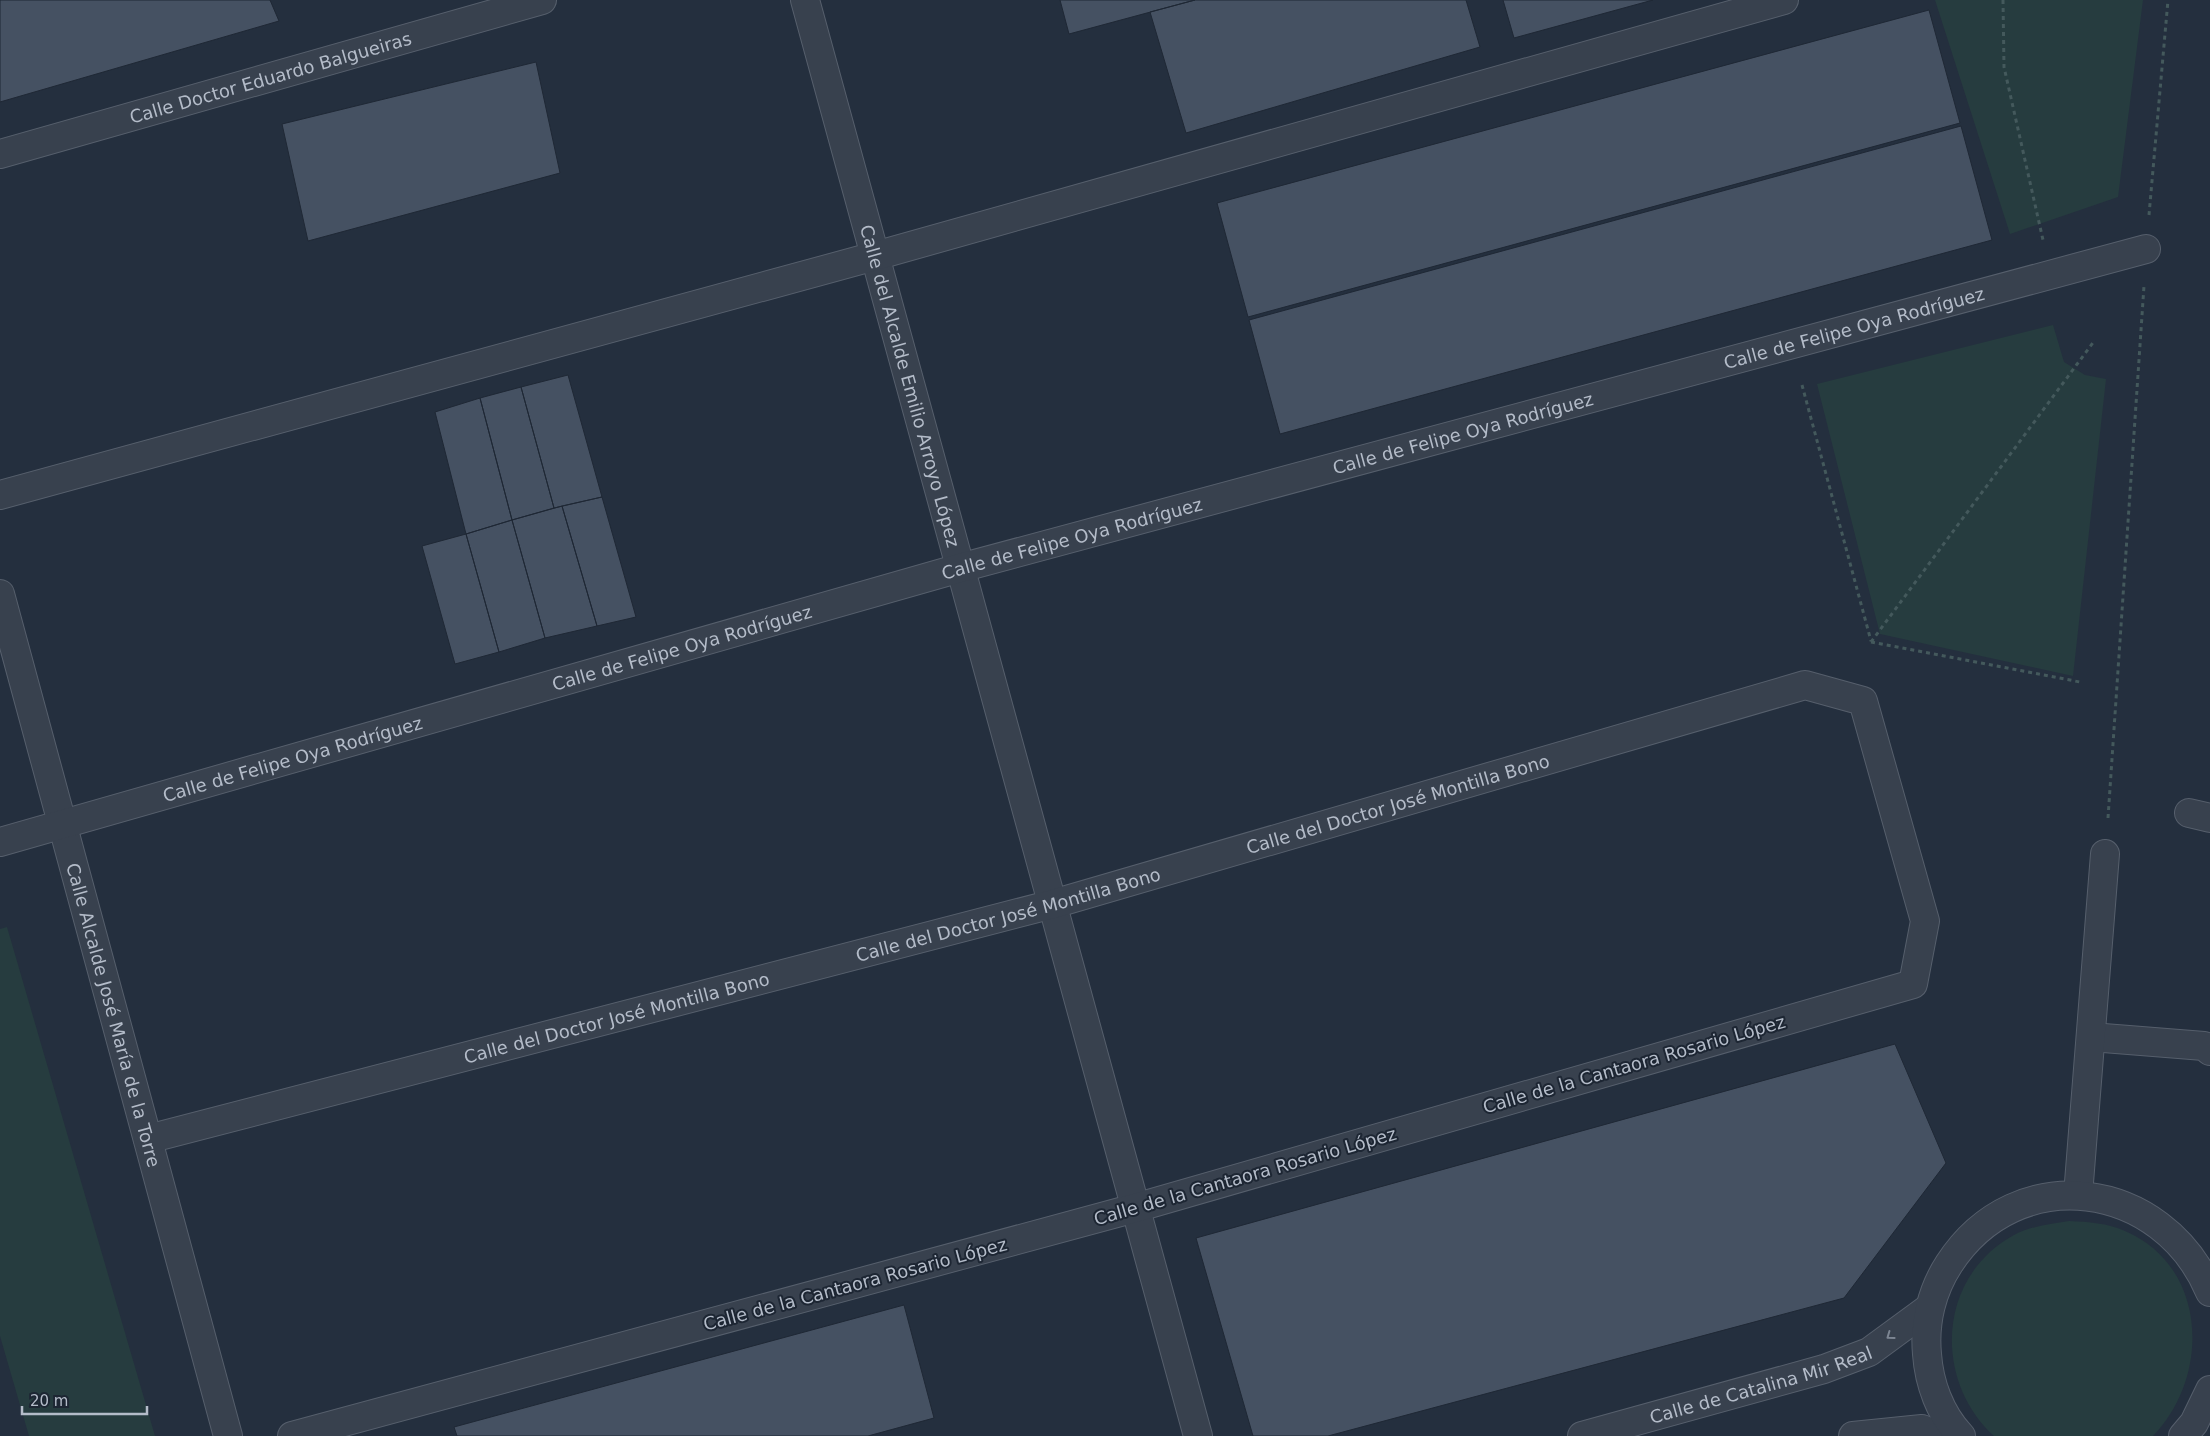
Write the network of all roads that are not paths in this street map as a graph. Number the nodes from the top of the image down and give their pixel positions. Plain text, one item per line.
1 (542, 0) edge
2 (805, 0) edge
3 (1784, 0) edge
4 (0, 154) edge
5 (2146, 248) road end
6 (875, 256) junction
7 (0, 495) edge
8 (960, 568) junction
9 (0, 594) edge
10 (1863, 701) joint
11 (63, 825) junction
12 (0, 842) edge
13 (2105, 854) road end
14 (1053, 904) junction
15 (2091, 1037) junction
16 (2210, 1051) edge
17 (148, 1139) junction
18 (2078, 1195) junction
19 (1136, 1208) junction
20 (2210, 1292) edge
21 (1929, 1308) junction
22 (2209, 1398) edge
23 (228, 1436) edge
24 (292, 1436) edge
25 (1198, 1436) edge
26 (1582, 1436) edge
27 (1853, 1436) edge
28 (1939, 1436) edge
29 (1961, 1436) edge
30 (2183, 1436) edge

1 - 4 street, Calle Doctor Eduardo Balgueiras
2 - 6 street, Calle del Alcalde Emilio Arroyo López
3 - 6 street
5 - 8 street, Calle de Felipe Oya Rodríguez
6 - 7 street
6 - 8 street, Calle del Alcalde Emilio Arroyo López
8 - 11 street, Calle de Felipe Oya Rodríguez
8 - 14 street, Calle del Alcalde Emilio Arroyo López
9 - 11 street, Calle Alcalde José María de la Torre
10 - 14 street, Calle del Doctor José Montilla Bono
10 - 19 street, Calle de la Cantaora Rosario López
11 - 12 street, Calle de Felipe Oya Rodríguez
11 - 17 street, Calle Alcalde José María de la Torre
13 - 15 street
14 - 17 street, Calle del Doctor José Montilla Bono
14 - 19 street, Calle del Alcalde Emilio Arroyo López
15 - 16 street
15 - 18 street
17 - 23 street, Calle Alcalde José María de la Torre
18 - 20 street
18 - 21 street
19 - 24 street, Calle de la Cantaora Rosario López
19 - 25 street, Calle del Alcalde Emilio Arroyo López
21 -> 26 street, Calle de Catalina Mir Real
21 - 29 street
22 - 30 street
27 - 28 street

